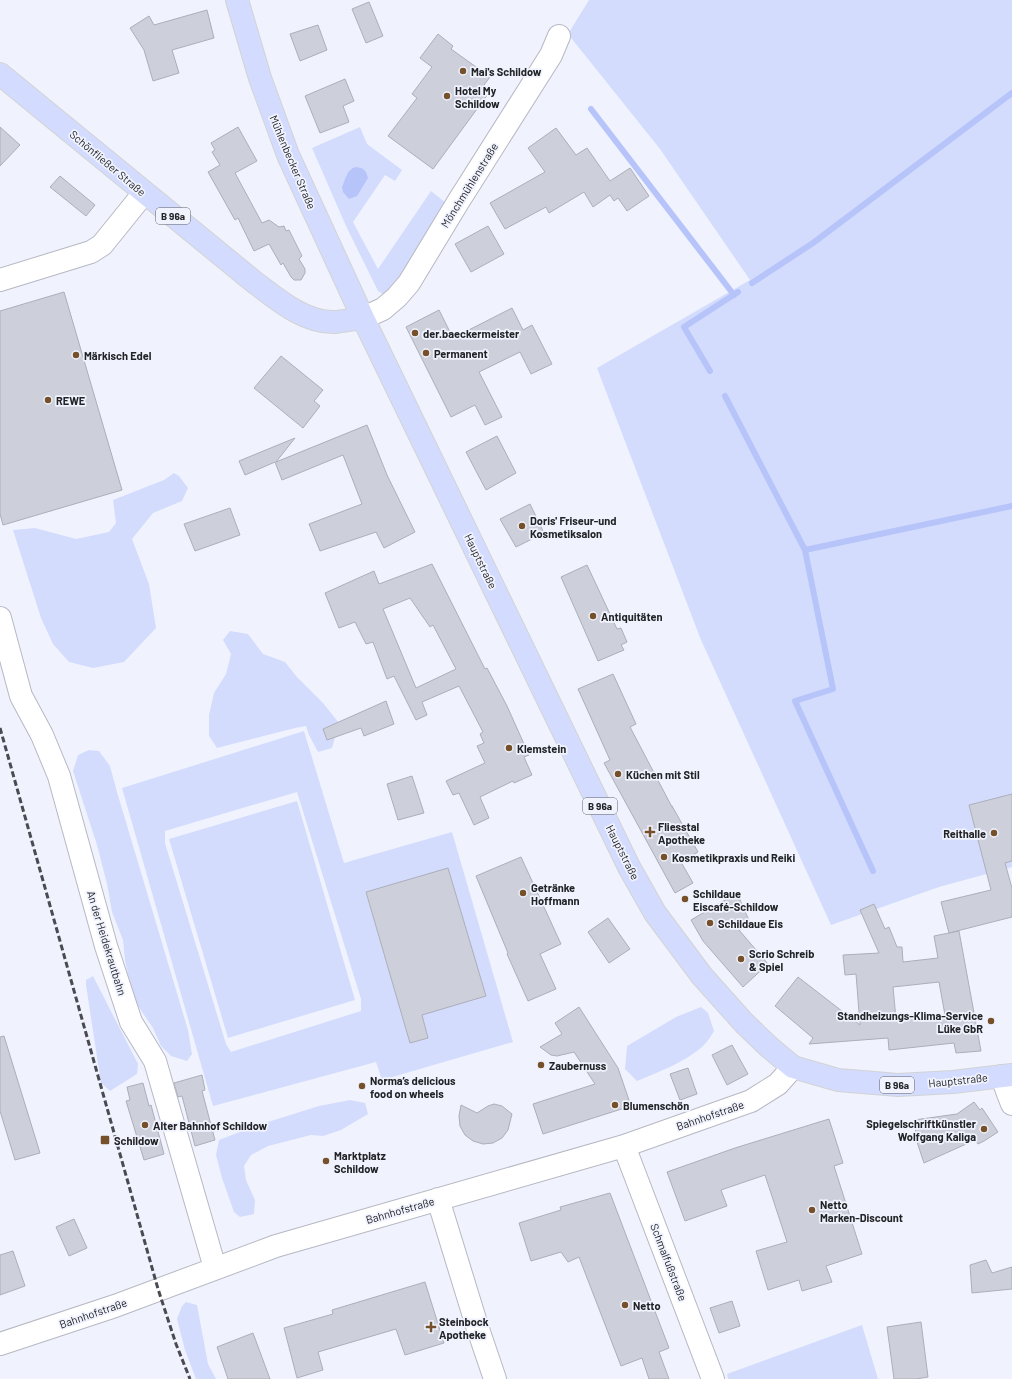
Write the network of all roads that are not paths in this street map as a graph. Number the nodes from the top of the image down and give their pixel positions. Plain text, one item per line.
1 (237, 0) edge
2 (559, 36) dead end
3 (0, 74) edge
4 (144, 193) junction
5 (0, 280) edge
6 (363, 318) junction
7 (0, 618) edge
8 (794, 1067) junction
9 (1007, 1075) edge
10 (1012, 1104) edge
11 (624, 1146) junction
12 (438, 1199) junction
13 (214, 1268) junction
14 (0, 1344) edge
15 (495, 1379) edge
16 (713, 1379) edge

1 - 6 main road, Mühlenbecker Straße
2 - 6 street, Mönchmühlenstraße
3 - 4 main road, Schönfließer Straße / B 96a
4 - 5 street
4 - 6 main road, Schönfließer Straße / B 96a
6 - 8 main road, Hauptstraße / B 96a
7 - 13 street, An der Heidekrautbahn
8 - 9 main road, Hauptstraße / B 96a
8 - 11 street, Bahnhofstraße
9 - 10 street
11 - 12 street, Bahnhofstraße
11 - 16 street, Schmalfußstraße
12 - 13 street, Bahnhofstraße
12 - 15 street
13 - 14 street, Bahnhofstraße

